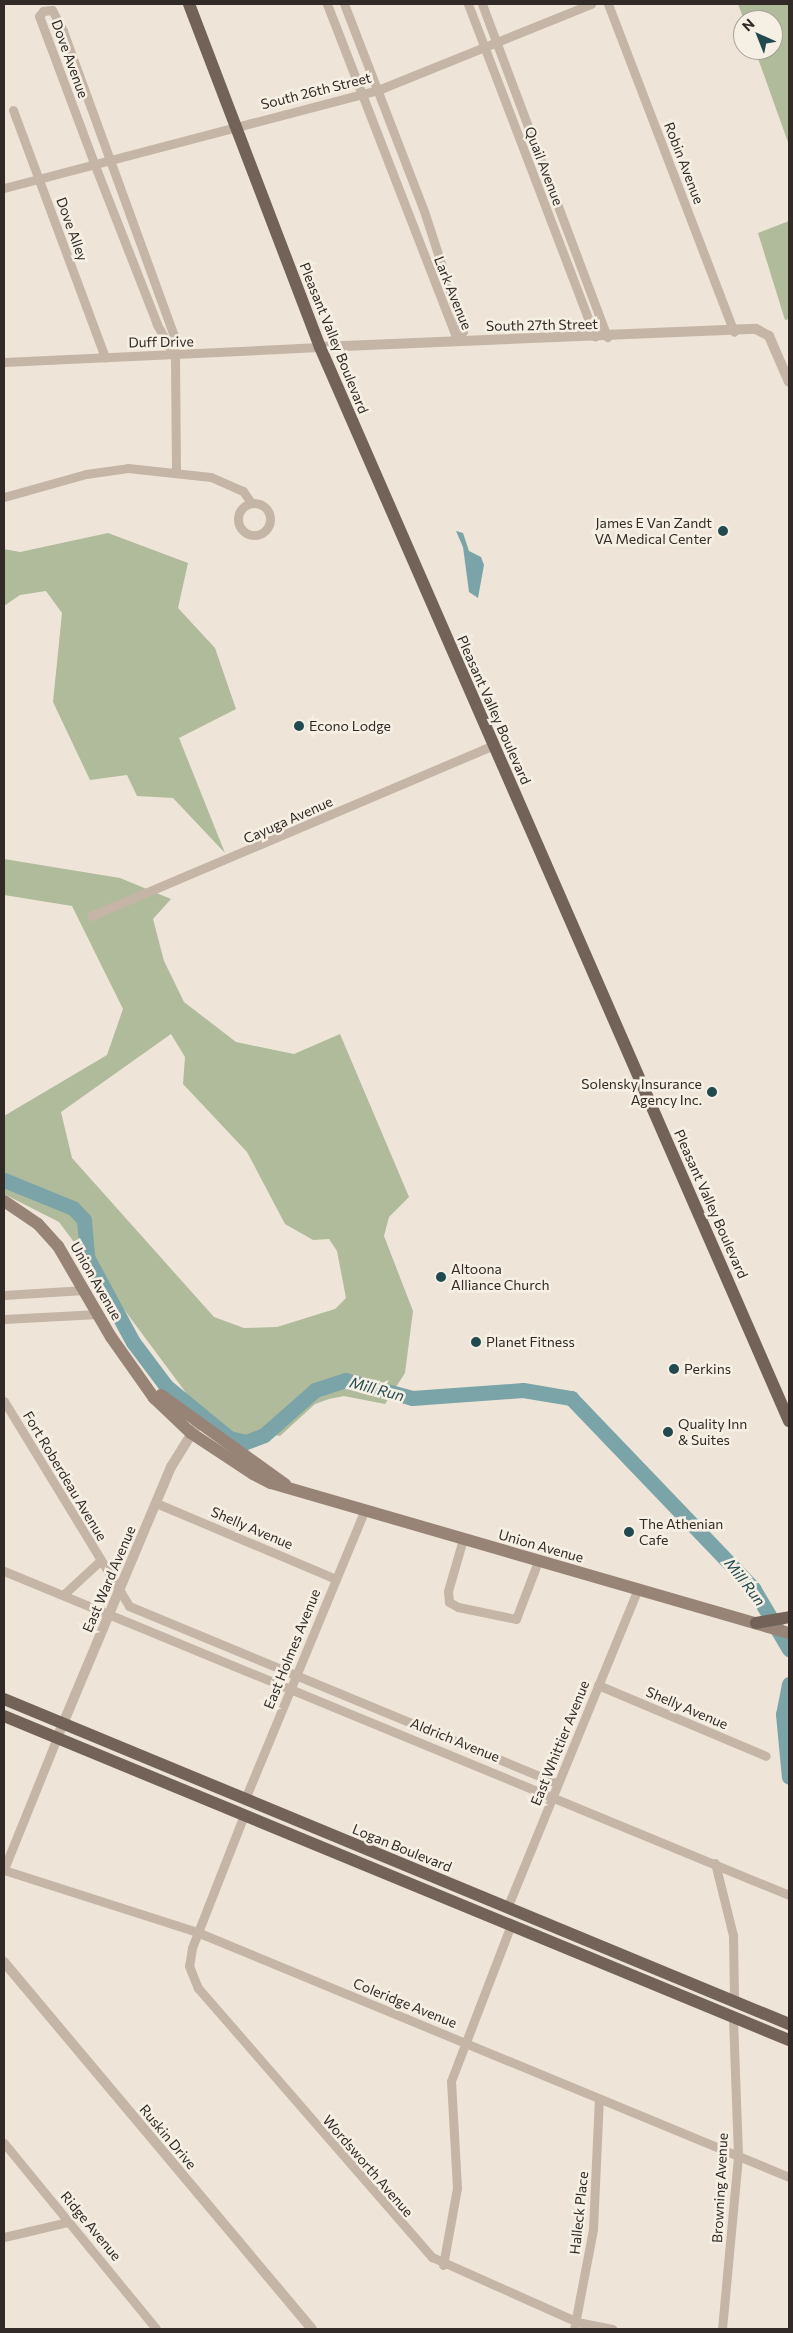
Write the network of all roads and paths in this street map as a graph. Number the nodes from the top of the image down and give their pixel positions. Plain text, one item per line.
1 (189, 4) edge
2 (327, 4) edge
3 (344, 4) edge
4 (468, 4) edge
5 (482, 4) edge
6 (591, 4) edge
7 (608, 4) edge
8 (496, 42) junction
9 (484, 47) junction
10 (378, 90) junction
11 (362, 94) junction
12 (13, 110) dead end
13 (235, 125) junction
14 (532, 137) junction
15 (520, 142) junction
16 (108, 159) junction
17 (94, 163) junction
18 (39, 178) junction
19 (4, 188) edge
20 (734, 332) junction
21 (607, 337) junction
22 (595, 338) junction
23 (457, 340) junction
24 (320, 347) junction
25 (106, 357) junction
26 (175, 357) junction
27 (4, 362) edge
28 (789, 382) edge
29 (176, 471) junction
30 (4, 497) edge
31 (251, 503) dead end
32 (493, 745) junction
33 (91, 916) dead end
34 (4, 1201) edge
35 (84, 1290) junction
36 (4, 1294) edge
37 (98, 1314) junction
38 (4, 1319) edge
39 (4, 1401) edge
40 (789, 1421) edge
41 (194, 1429) junction
42 (156, 1503) junction
43 (365, 1510) junction
44 (463, 1539) junction
45 (100, 1561) junction
46 (538, 1561) junction
47 (4, 1572) edge
48 (336, 1579) junction
49 (638, 1588) junction
50 (119, 1591) junction
51 (63, 1596) junction
52 (109, 1614) junction
53 (786, 1618) edge
54 (762, 1623) junction
55 (789, 1633) edge
56 (296, 1676) junction
57 (598, 1686) junction
58 (292, 1688) junction
59 (4, 1699) edge
60 (4, 1716) edge
61 (63, 1724) junction
62 (57, 1738) junction
63 (766, 1756) dead end
64 (558, 1784) junction
65 (553, 1796) junction
66 (246, 1800) junction
67 (244, 1815) junction
68 (715, 1863) junction
69 (4, 1869) edge
70 (789, 1895) edge
71 (507, 1908) junction
72 (511, 1925) junction
73 (197, 1932) junction
74 (4, 1962) edge
75 (734, 2002) junction
76 (733, 2017) junction
77 (789, 2024) edge
78 (789, 2040) edge
79 (463, 2042) junction
80 (599, 2098) junction
81 (4, 2143) edge
82 (738, 2155) junction
83 (789, 2177) edge
84 (68, 2222) junction
85 (4, 2236) edge
86 (443, 2265) junction
87 (576, 2326) edge
88 (156, 2329) edge
89 (312, 2329) edge
90 (612, 2329) edge
91 (722, 2329) edge

1 - 13 main road, Pleasant Valley Boulevard
2 - 11 street, Lark Avenue
3 - 10 street, Lark Avenue
4 - 9 street, Quail Avenue
5 - 8 street, Quail Avenue
6 - 8 street, South 26th Street
7 - 20 street, Robin Avenue
8 - 9 street, South 26th Street
8 - 14 street, Quail Avenue
9 - 10 street, South 26th Street
9 - 15 street, Quail Avenue
10 - 11 street, South 26th Street
10 - 23 street, Lark Avenue
11 - 13 street, South 26th Street
11 - 23 street, Lark Avenue
12 - 18 street, Dove Alley
13 - 16 street, South 26th Street
13 - 24 main road, Pleasant Valley Boulevard
14 - 15 street
14 - 21 street, Quail Avenue
15 - 22 street, Quail Avenue
16 - 17 street, South 26th Street
16 - 17 street, Dove Avenue
16 - 26 street, Dove Avenue
17 - 18 street, South 26th Street
17 - 26 street, Dove Avenue
18 - 19 street, South 26th Street
18 - 25 street, Dove Alley
20 - 21 street, South 27th Street
20 - 28 street, South 27th Street
21 - 22 street, South 27th Street
22 - 23 street, South 27th Street
23 - 24 street, South 27th Street
24 - 26 street, Duff Drive
24 - 32 main road, Pleasant Valley Boulevard
25 - 26 street, Duff Drive
25 - 27 street, Duff Drive
26 - 29 street, Dove Avenue
29 - 30 street
29 - 31 street
32 - 33 street, Cayuga Avenue
32 - 40 main road, Pleasant Valley Boulevard
34 - 35 main road, Union Avenue
35 - 36 street
35 - 37 main road, Union Avenue
37 - 38 street
37 - 41 main road, Union Avenue
39 - 45 street, Fort Roberdeau Avenue
41 - 42 street, East Ward Avenue
41 - 43 main road, Union Avenue
42 - 48 street, Shelly Avenue
42 - 50 street, East Ward Avenue
43 - 44 main road, Union Avenue
43 - 48 street, East Holmes Avenue
44 - 46 main road, Union Avenue
44 - 46 street
45 - 50 street, Fort Roberdeau Avenue
45 - 51 street
46 - 49 main road, Union Avenue
47 - 51 street, Aldrich Avenue
48 - 56 street, East Holmes Avenue
49 - 54 main road, Union Avenue
49 - 57 street, East Whittier Avenue
50 - 52 street, East Ward Avenue
50 - 56 street, Aldrich Avenue
51 - 52 street, Aldrich Avenue
52 - 58 street, Aldrich Avenue
52 - 61 street, East Ward Avenue
53 - 54 main road
54 - 55 main road, Union Avenue
56 - 58 street, East Holmes Avenue
56 - 64 street, Aldrich Avenue
57 - 63 street, Shelly Avenue
57 - 64 street, East Whittier Avenue
58 - 65 street, Aldrich Avenue
58 - 66 street, East Holmes Avenue
59 - 61 main road, Logan Boulevard
60 - 62 main road
61 - 62 street, East Ward Avenue
61 - 66 main road, Logan Boulevard
62 - 67 main road
62 - 69 street
64 - 65 street, East Whittier Avenue
65 - 68 street, Aldrich Avenue
65 - 71 street, East Whittier Avenue
66 - 71 main road, Logan Boulevard
67 - 72 main road
67 - 73 street, Wordsworth Avenue
68 - 70 street, Aldrich Avenue
68 - 75 street
69 - 73 street, Coleridge Avenue
71 - 75 main road, Logan Boulevard
72 - 76 main road
72 - 79 street
73 - 79 street, Coleridge Avenue
73 - 86 street, Wordsworth Avenue
74 - 89 street, Ruskin Drive
75 - 77 main road, Logan Boulevard
76 - 78 main road
76 - 82 street, Browning Avenue
79 - 80 street, Coleridge Avenue
79 - 86 street
80 - 82 street, Coleridge Avenue
80 - 87 street, Halleck Place
81 - 84 street, Ridge Avenue
82 - 83 street, Coleridge Avenue
82 - 91 street, Browning Avenue
84 - 85 street
84 - 88 street, Ridge Avenue
86 - 87 street, Wordsworth Avenue
87 - 90 street, Wordsworth Avenue

